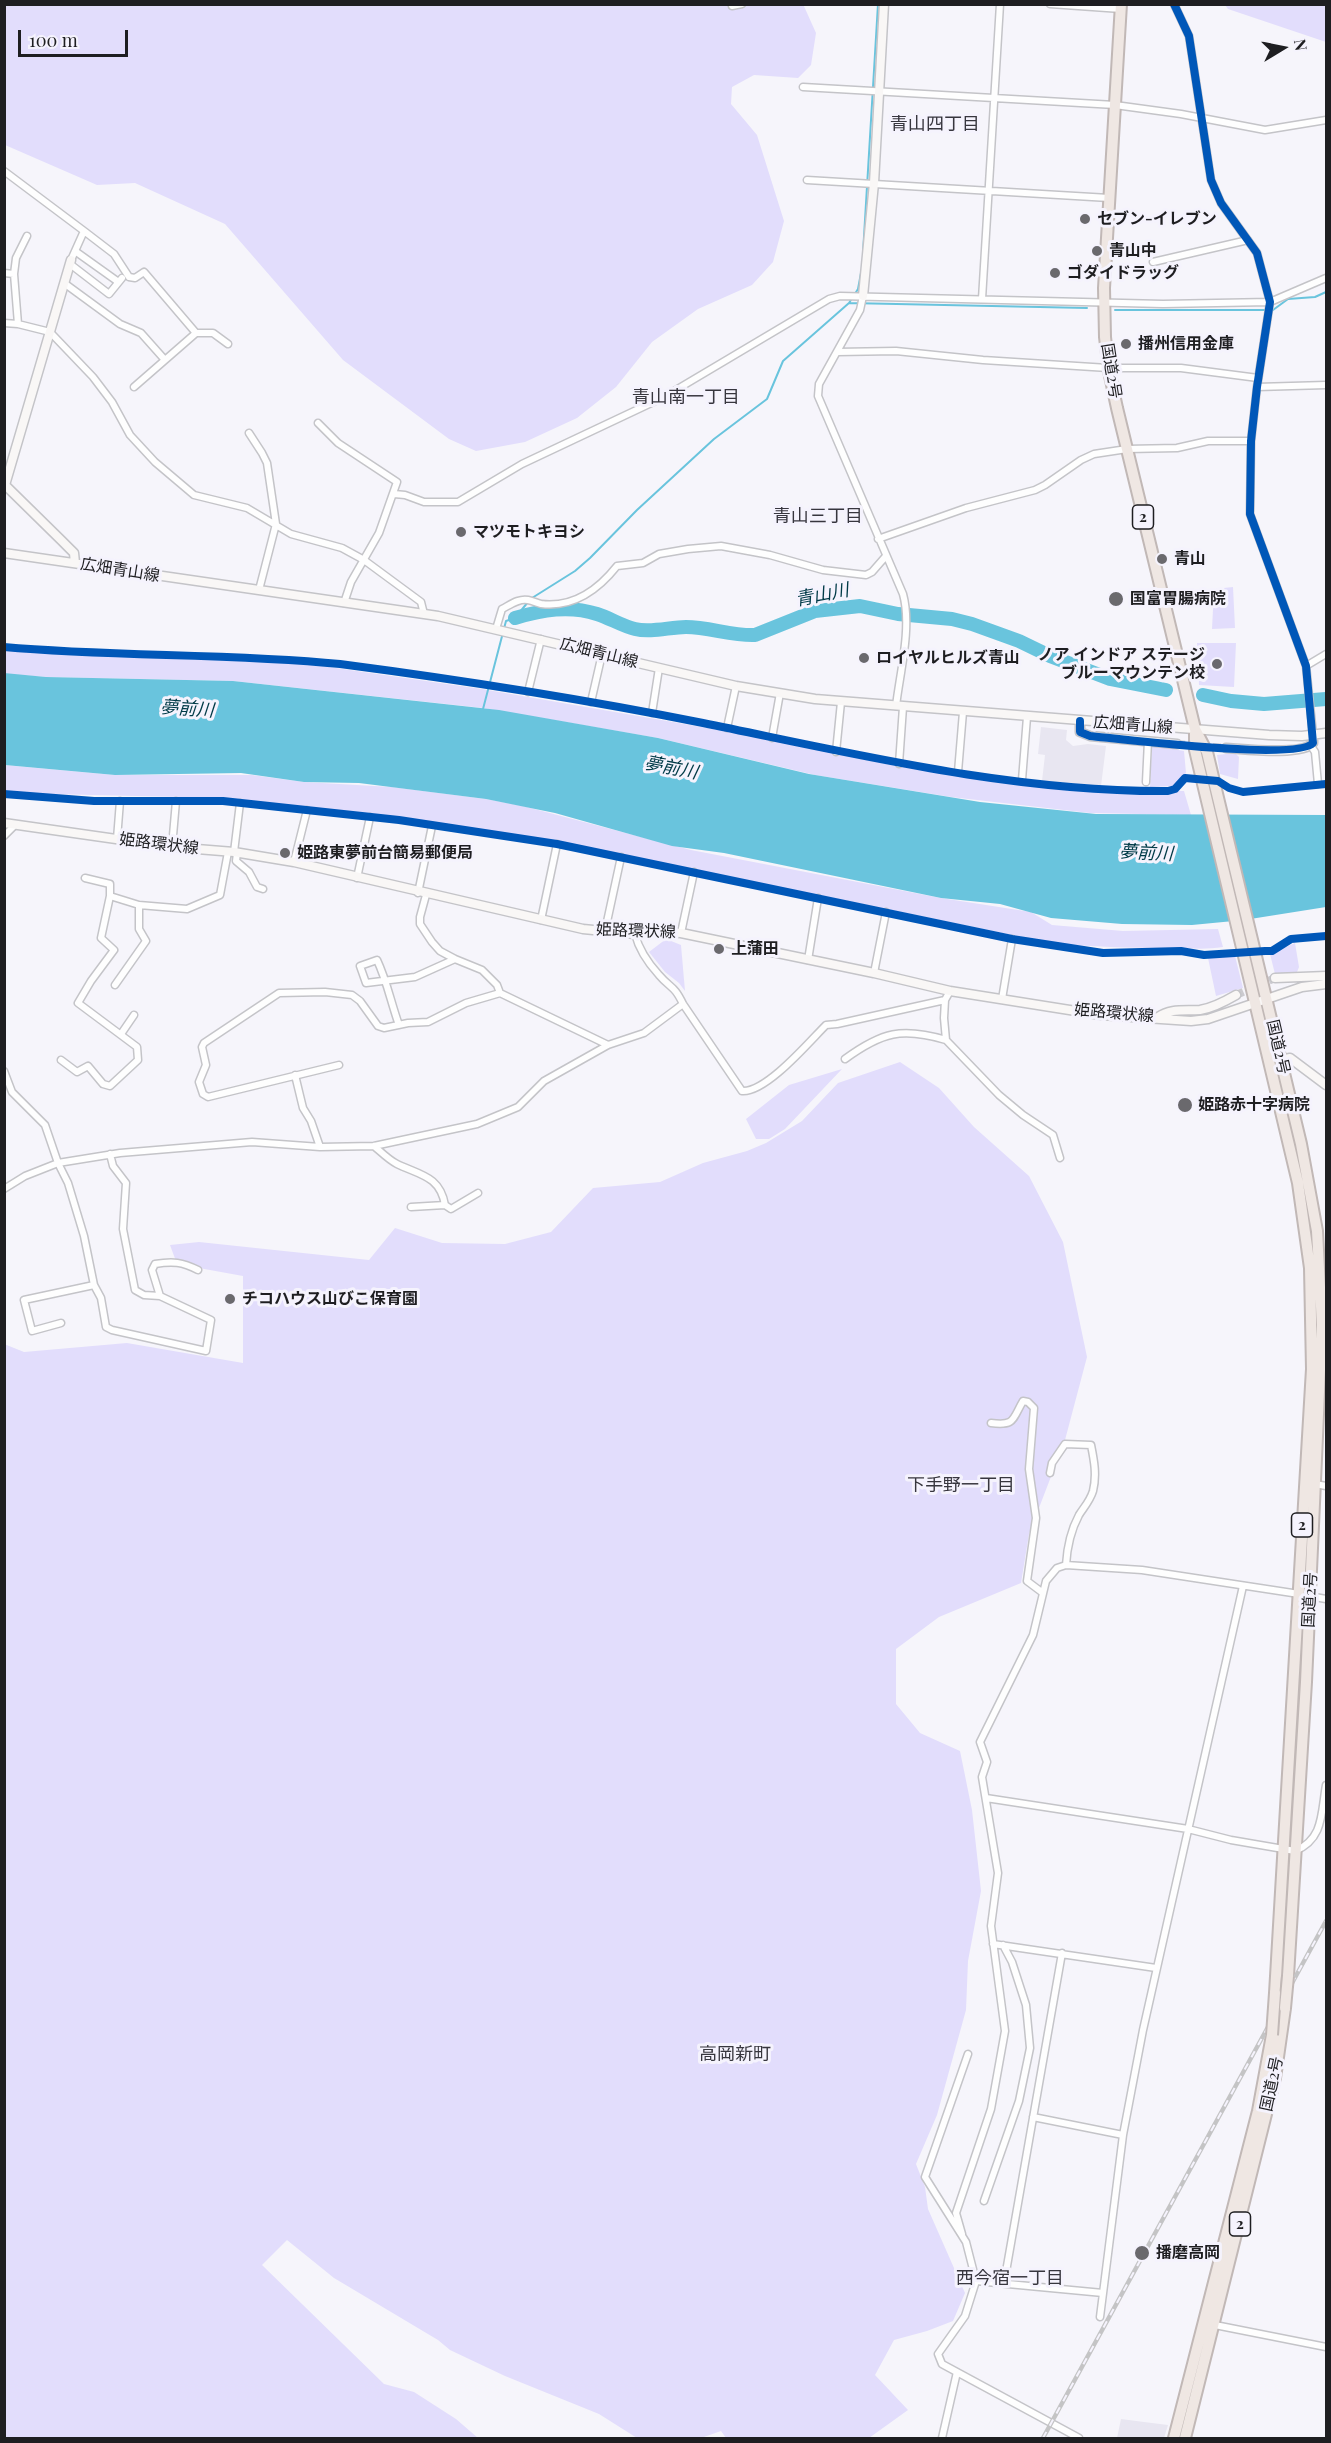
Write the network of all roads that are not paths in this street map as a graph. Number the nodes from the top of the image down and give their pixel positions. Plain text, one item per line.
1 (742, 4) edge
2 (884, 4) edge
3 (1000, 4) edge
4 (1050, 4) edge
5 (1174, 4) edge
6 (732, 6) dead end
7 (1121, 7) edge
8 (803, 87) dead end
9 (874, 91) junction
10 (994, 98) junction
11 (1115, 105) junction
12 (1202, 119) junction
13 (1326, 120) edge
14 (4, 171) edge
15 (807, 180) dead end
16 (874, 183) junction
17 (988, 189) junction
18 (1109, 198) junction
19 (84, 231) junction
20 (27, 236) dead end
21 (1248, 240) junction
22 (75, 251) junction
23 (70, 262) junction
24 (1153, 262) dead end
25 (4, 273) edge
26 (14, 273) junction
27 (1326, 278) edge
28 (64, 283) junction
29 (863, 296) junction
30 (981, 299) junction
31 (1104, 302) junction
32 (1270, 307) junction
33 (4, 323) edge
34 (18, 324) junction
35 (50, 332) junction
36 (196, 333) junction
37 (228, 344) dead end
38 (837, 352) junction
39 (165, 360) junction
40 (1108, 368) junction
41 (1258, 378) junction
42 (1326, 385) edge
43 (134, 387) dead end
44 (1257, 387) junction
45 (318, 423) dead end
46 (249, 433) dead end
47 (1251, 441) junction
48 (1127, 449) junction
49 (5, 485) edge
50 (394, 494) junction
51 (276, 524) junction
52 (878, 539) junction
53 (4, 553) edge
54 (886, 556) junction
55 (364, 560) junction
56 (75, 563) junction
57 (259, 590) junction
58 (344, 603) junction
59 (424, 614) junction
60 (498, 629) junction
61 (541, 639) junction
62 (602, 654) junction
63 (1326, 654) edge
64 (1306, 666) junction
65 (659, 668) junction
66 (736, 686) junction
67 (528, 692) dead end
68 (780, 693) junction
69 (591, 702) dead end
70 (841, 702) junction
71 (900, 707) junction
72 (963, 712) junction
73 (652, 713) dead end
74 (1027, 717) junction
75 (1080, 721) junction
76 (727, 728) dead end
77 (1195, 729) junction
78 (1326, 733) edge
79 (1313, 735) junction
80 (772, 738) dead end
81 (1148, 741) junction
82 (1177, 744) tunnel mouth
83 (1311, 746) junction
84 (1226, 748) tunnel mouth
85 (836, 752) dead end
86 (899, 764) dead end
87 (958, 772) dead end
88 (1022, 780) dead end
89 (1146, 782) dead end
90 (1318, 784) dead end
91 (120, 801) dead end
92 (176, 801) dead end
93 (240, 803) dead end
94 (307, 810) dead end
95 (370, 817) dead end
96 (4, 823) edge
97 (15, 825) junction
98 (432, 826) dead end
99 (4, 836) edge
100 (117, 839) junction
101 (557, 843) dead end
102 (172, 847) junction
103 (233, 852) junction
104 (621, 857) dead end
105 (294, 862) junction
106 (694, 872) dead end
107 (85, 878) dead end
108 (357, 879) junction
109 (263, 889) dead end
110 (422, 894) junction
111 (110, 896) junction
112 (818, 898) dead end
113 (139, 906) junction
114 (886, 912) dead end
115 (541, 920) junction
116 (604, 931) junction
117 (681, 933) junction
118 (635, 934) junction
119 (1012, 939) dead end
120 (1247, 944) junction
121 (455, 959) junction
122 (808, 960) junction
123 (874, 973) junction
124 (1326, 976) edge
125 (1275, 978) tunnel mouth
126 (386, 980) junction
127 (1326, 984) edge
128 (115, 985) dead end
129 (950, 991) junction
130 (500, 993) junction
131 (1236, 995) tunnel mouth
132 (1002, 999) junction
133 (945, 1000) junction
134 (1261, 1002) junction
135 (683, 1004) junction
136 (134, 1015) dead end
137 (1158, 1017) junction
138 (399, 1025) junction
139 (121, 1034) junction
140 (946, 1041) junction
141 (608, 1045) junction
142 (845, 1059) dead end
143 (61, 1060) dead end
144 (1280, 1060) junction
145 (339, 1065) dead end
146 (4, 1071) edge
147 (296, 1076) junction
148 (1326, 1085) edge
149 (8, 1093) edge
150 (374, 1146) junction
151 (320, 1147) junction
152 (110, 1154) junction
153 (1060, 1158) dead end
154 (58, 1163) junction
155 (4, 1189) edge
156 (478, 1193) dead end
157 (445, 1205) junction
158 (411, 1207) dead end
159 (198, 1270) dead end
160 (94, 1285) junction
161 (160, 1296) junction
162 (61, 1323) dead end
163 (1324, 1367) edge
164 (991, 1423) dead end
165 (1050, 1473) dead end
166 (1321, 1485) edge
167 (1066, 1564) junction
168 (1243, 1586) junction
169 (1043, 1593) junction
170 (1298, 1594) junction
171 (1310, 1596) junction
172 (1326, 1599) edge
173 (1326, 1785) edge
174 (986, 1798) junction
175 (1188, 1829) junction
176 (1290, 1850) junction
177 (993, 1944) junction
178 (1003, 1945) junction
179 (1062, 1953) junction
180 (1156, 1968) junction
181 (968, 2054) dead end
182 (1033, 2117) junction
183 (1123, 2135) junction
184 (984, 2201) dead end
185 (962, 2234) junction
186 (976, 2281) junction
187 (1004, 2283) junction
188 (1103, 2293) junction
189 (1100, 2318) dead end
190 (1215, 2325) junction
191 (1326, 2347) edge
192 (957, 2372) junction
193 (942, 2439) edge
194 (1079, 2439) edge
195 (1174, 2439) edge
196 (1185, 2439) edge

1 - 6 street
2 - 9 main road
3 - 10 street
4 - 7 street
5 - 12 street
7 - 11 highway, 国道2号 / 2
8 - 9 street
9 - 10 street
9 - 16 main road
10 - 11 street
10 - 17 street
11 - 12 street
11 - 18 highway, 国道2号 / 2
12 - 13 street
12 - 21 street
14 - 19 street
15 - 16 street
16 - 17 street
16 - 29 main road
17 - 18 street
17 - 30 street
18 - 31 highway, 国道2号 / 2
19 - 22 street
19 - 36 street
20 - 26 street
21 - 24 street
21 - 32 street
22 - 23 street
22 - 23 street
23 - 28 main road
25 - 26 street
26 - 34 street
27 - 32 street
28 - 35 main road
28 - 39 street
29 - 30 street
29 - 38 street
29 - 50 street
30 - 31 street
31 - 32 street
31 - 40 highway, 国道2号 / 2
32 - 41 street
33 - 34 street
34 - 35 street
35 - 49 main road
35 - 51 street
36 - 37 street
36 - 39 street
38 - 40 street
38 - 52 street
39 - 43 street
40 - 41 street
40 - 48 highway, 国道2号 / 2
41 - 44 street
42 - 44 street
44 - 47 street
45 - 50 street
46 - 51 street
47 - 48 street
47 - 64 street
48 - 52 street
48 - 77 highway, 国道2号 / 2
49 - 56 main road
50 - 55 street
51 - 55 street
51 - 57 street
52 - 54 street
53 - 56 main road, 広畑青山線
54 - 60 street
54 - 71 street
55 - 58 street
55 - 59 street
56 - 57 main road, 広畑青山線
57 - 58 main road, 広畑青山線
58 - 59 main road, 広畑青山線
59 - 60 main road, 広畑青山線
60 - 61 main road, 広畑青山線
61 - 62 main road, 広畑青山線
61 - 67 street
62 - 65 main road, 広畑青山線
62 - 69 street
63 - 64 street
64 - 79 street
65 - 66 main road, 広畑青山線
65 - 73 street
66 - 68 main road, 広畑青山線
66 - 76 street
68 - 70 main road, 広畑青山線
68 - 80 street
70 - 71 main road, 広畑青山線
70 - 85 street
71 - 72 main road, 広畑青山線
71 - 86 street
72 - 74 main road, 広畑青山線
72 - 87 street
74 - 75 main road, 広畑青山線
74 - 88 street
75 - 77 main road, 広畑青山線
75 - 81 main road
77 - 79 main road, 広畑青山線
77 - 120 highway, 国道2号 / 2
77 - 120 highway, 国道2号 / 2
78 - 79 main road, 広畑青山線
79 - 83 main road
81 - 82 main road
81 - 89 street
83 - 84 main road
83 - 90 street
91 - 100 street
92 - 102 street
93 - 103 street
94 - 105 street
95 - 108 street
96 - 97 main road, 姫路環状線
97 - 99 street
97 - 100 main road, 姫路環状線
98 - 110 street
100 - 102 main road, 姫路環状線
101 - 115 street
102 - 103 main road, 姫路環状線
103 - 105 main road, 姫路環状線
103 - 109 street
103 - 113 street
104 - 116 street
105 - 108 main road, 姫路環状線
106 - 117 street
107 - 111 street
108 - 110 main road, 姫路環状線
110 - 115 main road, 姫路環状線
110 - 121 street
111 - 113 street
111 - 139 street
112 - 122 street
113 - 128 street
114 - 123 street
115 - 116 main road, 姫路環状線
116 - 118 main road, 姫路環状線
117 - 118 main road, 姫路環状線
117 - 122 main road, 姫路環状線
118 - 135 street
119 - 132 street
120 - 134 highway, 国道2号 / 2
121 - 126 street
121 - 130 street
122 - 123 main road, 姫路環状線
123 - 129 main road, 姫路環状線
124 - 125 main road
126 - 126 street
126 - 138 street
127 - 134 main road, 姫路環状線
129 - 132 main road, 姫路環状線
129 - 133 street
130 - 138 street
130 - 141 street
131 - 137 main road
132 - 137 main road, 姫路環状線
133 - 135 street
133 - 140 street
134 - 137 main road, 姫路環状線
134 - 144 highway, 国道2号 / 2
134 - 170 highway, 国道2号 / 2
135 - 141 street
136 - 139 street
138 - 147 street
139 - 143 street
140 - 142 street
140 - 153 street
141 - 150 street
144 - 148 main road
144 - 163 highway, 国道2号 / 2
145 - 147 street
146 - 149 street
147 - 151 street
149 - 154 street
150 - 151 street
150 - 157 street
151 - 152 street
152 - 154 street
152 - 161 street
154 - 155 street
154 - 160 street
156 - 157 street
157 - 158 street
159 - 161 street
160 - 161 street
160 - 162 street
163 - 166 highway, 国道2号 / 2
164 - 169 street
165 - 167 street
166 - 171 highway, 国道2号 / 2
167 - 168 street
167 - 169 street
168 - 170 street
168 - 175 street
169 - 174 street
170 - 171 street
170 - 176 highway, 国道2号 / 2
171 - 172 street
171 - 176 highway, 国道2号 / 2
173 - 176 street
174 - 175 street
174 - 177 street
175 - 176 street
175 - 180 street
176 - 190 highway, 国道2号 / 2, bridge
176 - 195 highway, 国道2号 / 2, bridge
177 - 178 street
177 - 185 street
178 - 179 street
178 - 184 street
179 - 180 street
179 - 182 street
180 - 183 street
181 - 185 street
182 - 183 street
182 - 187 street
183 - 188 street
185 - 186 street
186 - 187 street
186 - 192 street
187 - 188 street
188 - 189 street
190 - 191 street
190 - 196 highway, 国道2号 / 2
192 - 193 street
192 - 194 street

